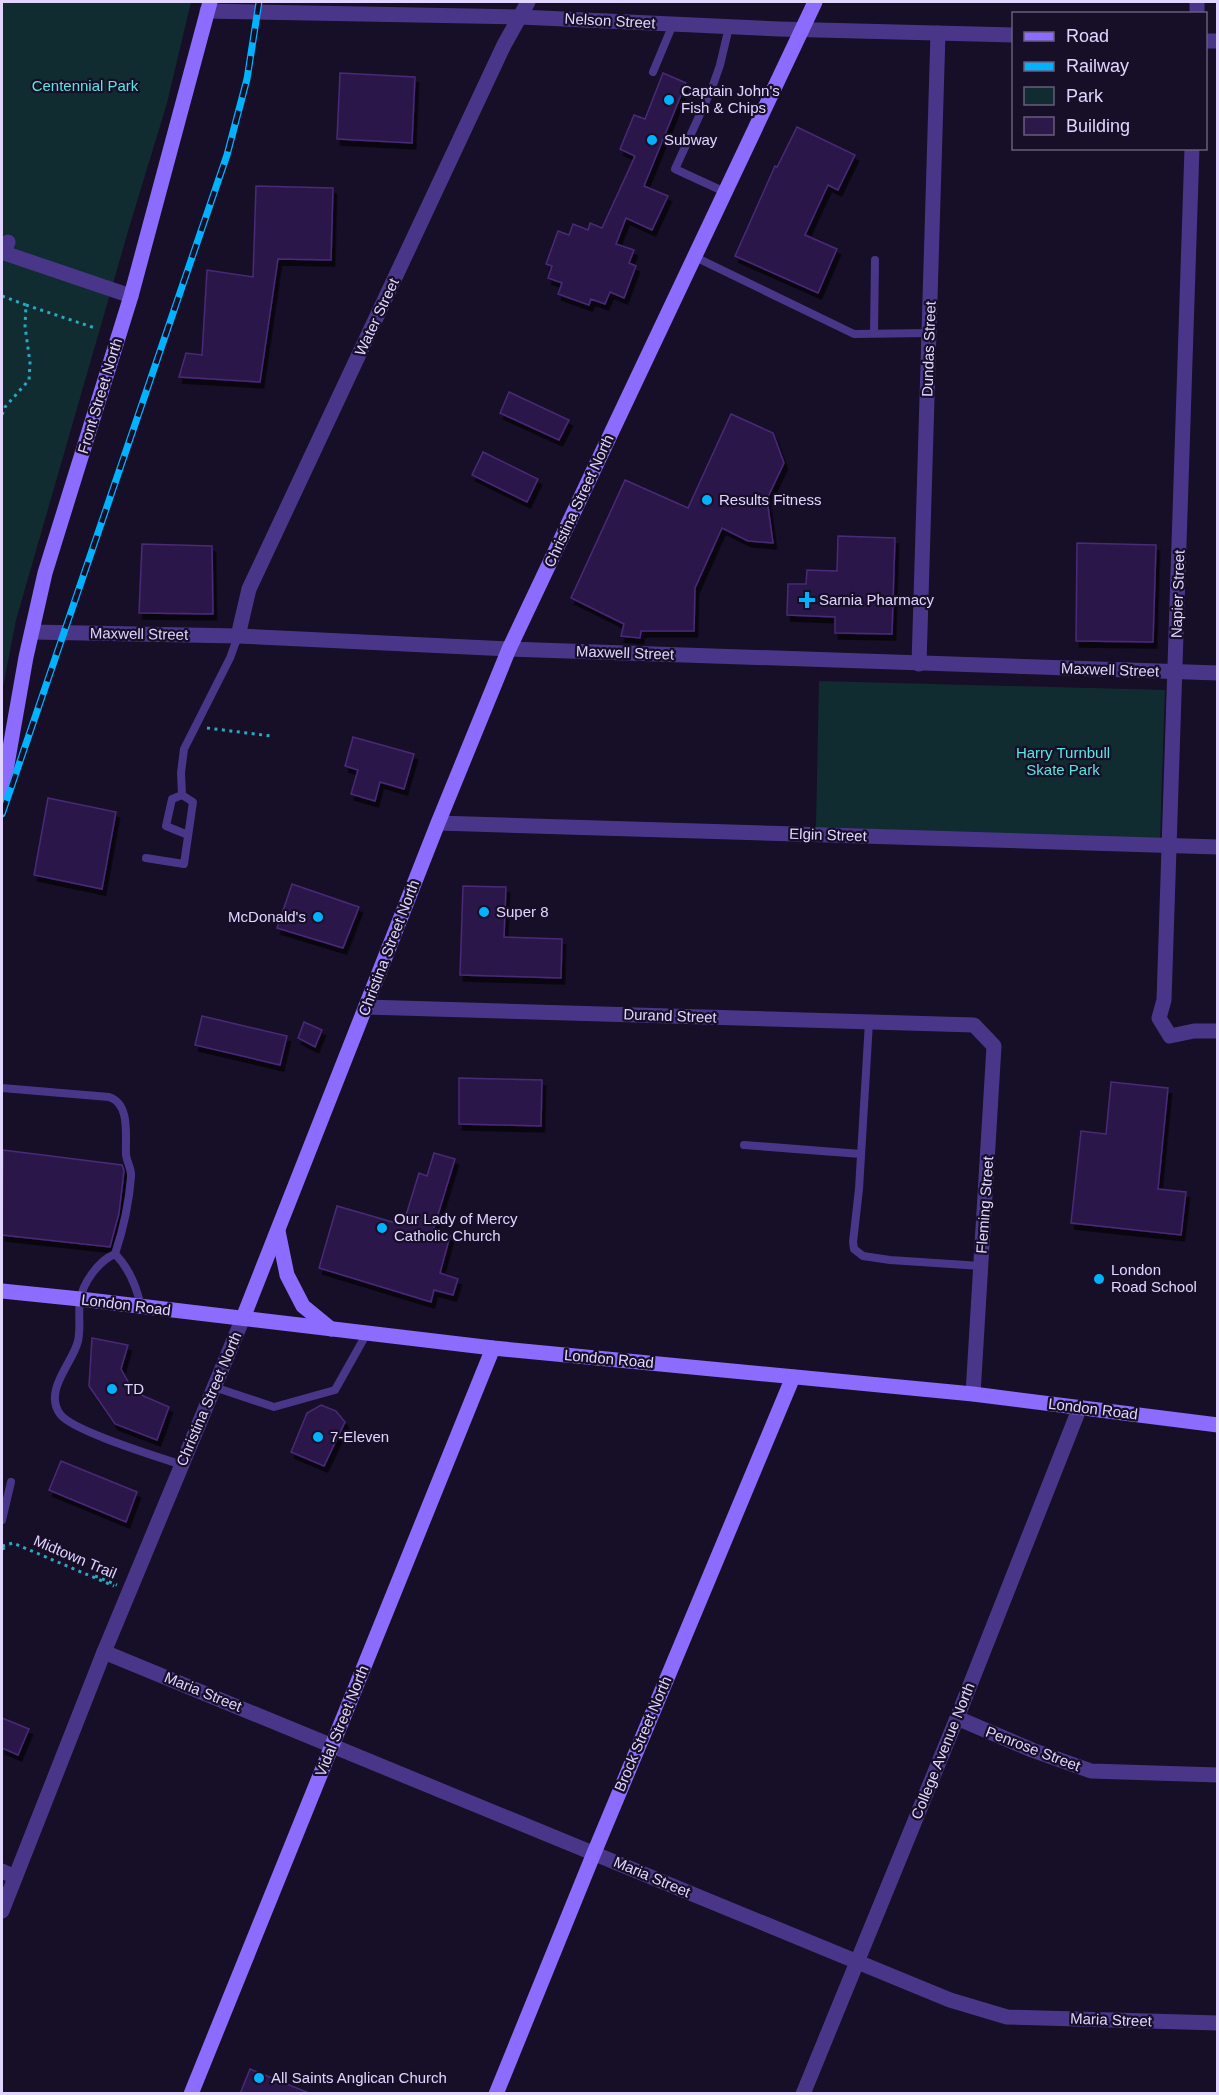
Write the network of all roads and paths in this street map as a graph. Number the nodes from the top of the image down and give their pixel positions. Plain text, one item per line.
1 (528, 2) edge
2 (815, 2) edge
3 (208, 6) edge
4 (520, 17) junction
5 (673, 24) junction
6 (729, 27) junction
7 (802, 30) junction
8 (938, 33) junction
9 (1012, 35) edge
10 (653, 72) dead end
11 (1192, 150) edge
12 (725, 192) junction
13 (8, 242) dead end
14 (695, 257) junction
15 (875, 260) dead end
16 (2, 296) edge
17 (131, 296) junction
18 (26, 305) junction
19 (95, 327) dead end
20 (874, 333) junction
21 (929, 333) junction
22 (3, 407) edge
23 (2, 415) edge
24 (32, 632) junction
25 (237, 636) junction
26 (509, 649) junction
27 (919, 664) junction
28 (1175, 672) junction
29 (1218, 673) edge
30 (196, 727) junction
31 (271, 736) dead end
32 (3, 777) edge
33 (2, 793) edge
34 (182, 795) junction
35 (438, 823) junction
36 (188, 835) junction
37 (1169, 846) junction
38 (1218, 847) edge
39 (146, 858) dead end
40 (366, 1007) junction
41 (869, 1022) junction
42 (974, 1025) joint
43 (1218, 1031) edge
44 (2, 1088) edge
45 (744, 1145) dead end
46 (861, 1154) junction
47 (278, 1231) junction
48 (115, 1254) junction
49 (981, 1266) junction
50 (2, 1291) edge
51 (80, 1299) junction
52 (141, 1307) junction
53 (243, 1318) junction
54 (331, 1329) junction
55 (367, 1333) junction
56 (493, 1348) junction
57 (793, 1377) junction
58 (214, 1387) junction
59 (973, 1394) junction
60 (1080, 1407) junction
61 (1218, 1425) edge
62 (182, 1465) junction
63 (11, 1482) dead end
64 (2, 1520) edge
65 (13, 1544) junction
66 (2, 1548) edge
67 (123, 1589) junction
68 (104, 1652) junction
69 (957, 1719) junction
70 (333, 1745) junction
71 (1218, 1775) edge
72 (594, 1853) junction
73 (8, 1874) edge
74 (2, 1911) edge
75 (857, 1962) junction
76 (1218, 2023) edge
77 (191, 2094) edge
78 (496, 2094) edge
79 (803, 2094) edge

1 - 4 street, Water Street
2 - 7 main road, Christina Street North
3 - 4 street, Nelson Street
3 - 17 main road, Front Street North
4 - 5 street, Nelson Street
4 - 25 street, Water Street
5 - 6 street, Nelson Street
5 - 10 lane
6 - 7 street, Nelson Street
6 - 12 lane
7 - 8 street, Nelson Street
7 - 12 main road, Christina Street North
8 - 9 street, Nelson Street
8 - 21 street, Dundas Street
11 - 28 street, Napier Street
12 - 14 main road, Christina Street North
13 - 17 street
14 - 20 lane
14 - 26 main road, Christina Street North
15 - 20 lane
16 - 18 path
17 - 24 main road, Front Street North
18 - 19 path
18 - 22 path
20 - 21 lane
21 - 27 street, Dundas Street
22 - 23 path
24 - 25 street, Maxwell Street
24 - 32 main road, Front Street North
25 - 26 street, Maxwell Street
25 - 30 lane
26 - 27 street, Maxwell Street
26 - 35 main road, Christina Street North
27 - 28 street, Maxwell Street
28 - 29 street, Maxwell Street
28 - 37 street, Napier Street
30 - 31 path
30 - 34 lane
32 - 33 main road, Front Street North
34 - 36 lane
34 - 36 lane
35 - 37 street, Elgin Street
35 - 40 main road, Christina Street North
36 - 39 lane
37 - 38 street, Elgin Street
37 - 43 street, Napier Street
40 - 41 street, Durand Street
40 - 47 main road, Christina Street North
41 - 42 street, Durand Street
41 - 46 lane
42 - 49 street, Fleming Street
44 - 48 lane
45 - 46 lane
46 - 49 lane
47 - 53 main road, Christina Street North
47 - 54 main road
48 - 51 lane
48 - 52 lane
49 - 59 street, Fleming Street
50 - 51 main road, London Road
51 - 52 main road, London Road
51 - 62 lane
52 - 53 main road, London Road
53 - 54 main road, London Road
53 - 58 street, Christina Street North
54 - 55 main road, London Road
55 - 56 main road, London Road
55 - 58 lane
56 - 57 main road, London Road
56 - 70 main road, Vidal Street North
57 - 59 main road, London Road
57 - 72 main road, Brock Street North
58 - 62 street, Christina Street North
59 - 60 main road, London Road
60 - 61 main road, London Road
60 - 69 street, College Avenue North
62 - 67 street, Christina Street North
63 - 64 lane
65 - 66 path
65 - 67 path
65 - 67 path, Midtown Trail
67 - 68 street, Christina Street North
68 - 70 street, Maria Street
68 - 73 street, Christina Street North
69 - 71 street, Penrose Street
69 - 75 street, College Avenue North
70 - 72 street, Maria Street
70 - 77 main road, Vidal Street North
72 - 75 street, Maria Street
72 - 78 main road, Brock Street North
73 - 74 street, Christina Street North
75 - 76 street, Maria Street
75 - 79 street, College Avenue North

